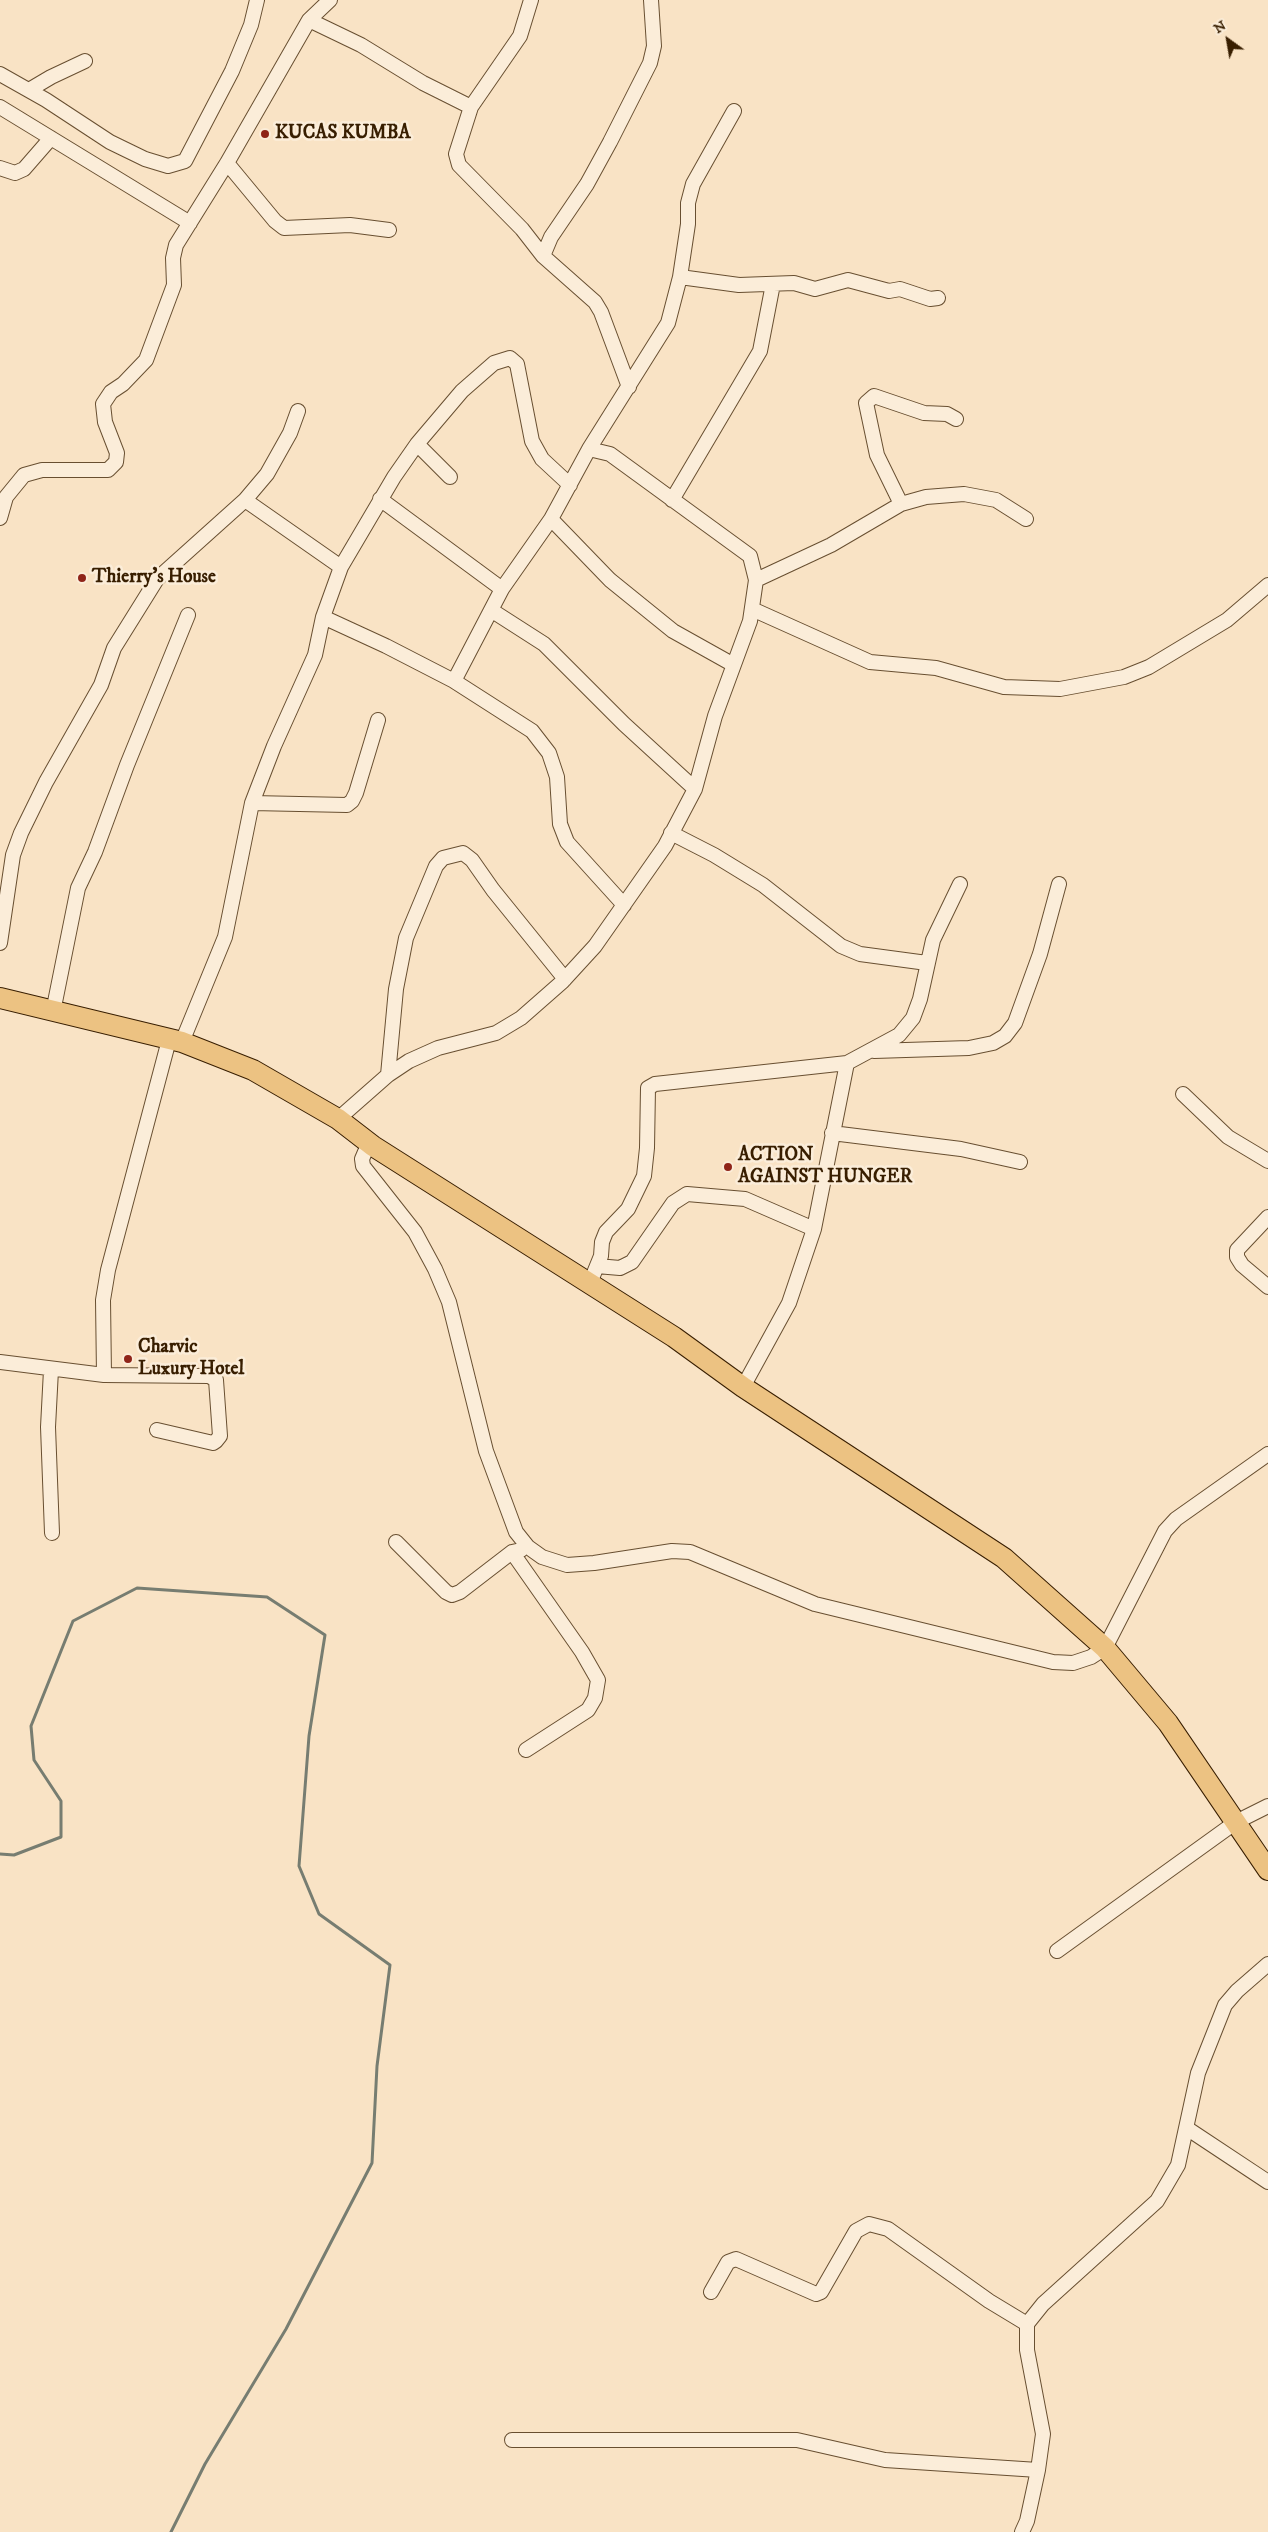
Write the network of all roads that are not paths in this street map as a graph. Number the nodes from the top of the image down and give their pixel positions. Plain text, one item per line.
1 (257, 0) edge
2 (330, 0) edge
3 (531, 0) edge
4 (651, 0) edge
5 (309, 20) junction
6 (85, 61) dead end
7 (0, 74) edge
8 (30, 90) junction
9 (0, 107) edge
10 (471, 107) junction
11 (734, 111) dead end
12 (51, 138) junction
13 (227, 163) junction
14 (0, 168) edge
15 (190, 223) junction
16 (389, 230) dead end
17 (543, 256) junction
18 (680, 276) junction
19 (773, 284) junction
20 (938, 298) dead end
21 (629, 387) junction
22 (298, 410) dead end
23 (956, 419) dead end
24 (417, 444) junction
25 (589, 449) junction
26 (450, 477) dead end
27 (570, 485) junction
28 (380, 499) junction
29 (245, 500) junction
30 (672, 500) junction
31 (901, 504) junction
32 (0, 518) edge
33 (552, 519) junction
34 (1026, 519) dead end
35 (341, 567) junction
36 (756, 580) junction
37 (1268, 585) edge
38 (502, 589) junction
39 (752, 609) junction
40 (491, 610) junction
41 (188, 615) dead end
42 (323, 617) junction
43 (732, 664) junction
44 (454, 681) junction
45 (378, 720) dead end
46 (695, 789) junction
47 (252, 803) junction
48 (672, 833) junction
49 (960, 884) dead end
50 (1059, 884) dead end
51 (624, 905) junction
52 (0, 944) edge
53 (927, 963) junction
54 (565, 979) junction
55 (0, 998) edge
56 (53, 1012) junction
57 (176, 1041) junction
58 (870, 1051) junction
59 (847, 1063) junction
60 (388, 1075) junction
61 (1183, 1094) dead end
62 (338, 1119) junction
63 (832, 1133) junction
64 (373, 1146) junction
65 (1268, 1161) edge
66 (1020, 1162) dead end
67 (1268, 1217) edge
68 (814, 1229) junction
69 (593, 1274) junction
70 (1268, 1287) edge
71 (0, 1362) edge
72 (51, 1370) junction
73 (104, 1375) junction
74 (743, 1387) junction
75 (157, 1430) dead end
76 (1268, 1454) edge
77 (52, 1533) dead end
78 (396, 1542) dead end
79 (528, 1547) junction
80 (512, 1552) junction
81 (1105, 1648) junction
82 (526, 1750) dead end
83 (1268, 1806) edge
84 (1236, 1822) junction
85 (1268, 1870) edge
86 (1057, 1951) dead end
87 (1268, 1964) edge
88 (1188, 2129) junction
89 (1268, 2182) edge
90 (711, 2292) dead end
91 (1027, 2324) junction
92 (512, 2440) dead end
93 (1038, 2470) junction
94 (1022, 2532) edge

1 - 8 street
2 - 5 street
3 - 10 street
4 - 17 street
5 - 10 street
5 - 13 street
6 - 8 street
7 - 8 street
9 - 12 street
10 - 17 street
11 - 18 street
12 - 14 street
12 - 15 street
13 - 15 street
13 - 16 street
15 - 32 street
17 - 21 street
18 - 19 street
18 - 21 street
19 - 20 street
19 - 30 street
21 - 25 street
22 - 29 street
23 - 31 street
24 - 26 street
24 - 27 street
24 - 28 street
25 - 27 street
25 - 30 street
27 - 33 street
28 - 35 street
28 - 38 street
29 - 35 street
29 - 52 street
30 - 36 street
31 - 34 street
31 - 36 street
33 - 38 street
33 - 43 street
35 - 42 street
36 - 39 street
37 - 39 street
38 - 40 street
39 - 43 street
40 - 44 street
40 - 46 street
41 - 56 street
42 - 44 street
42 - 47 street
43 - 46 street
44 - 51 street
45 - 47 street
46 - 48 street
47 - 57 street
48 - 51 street
48 - 53 street
49 - 53 street
50 - 58 street
51 - 54 street
53 - 58 street
54 - 60 street
54 - 60 street
55 - 56 highway
56 - 57 highway
57 - 62 highway
57 - 73 street
58 - 59 street
59 - 63 street
59 - 69 street
60 - 62 street
61 - 65 street
62 - 64 highway
63 - 66 street
63 - 68 street
64 - 69 highway
64 - 79 street
67 - 70 street
68 - 69 street
68 - 74 street
69 - 74 highway
71 - 72 street
72 - 73 street
72 - 77 street
73 - 75 street
74 - 81 highway
76 - 81 street
78 - 80 street
79 - 80 street
79 - 81 street
80 - 82 street
81 - 84 highway
83 - 84 street
84 - 85 highway
84 - 86 street
87 - 88 street
88 - 89 street
88 - 91 street
90 - 91 street
91 - 93 street
92 - 93 street
93 - 94 street

